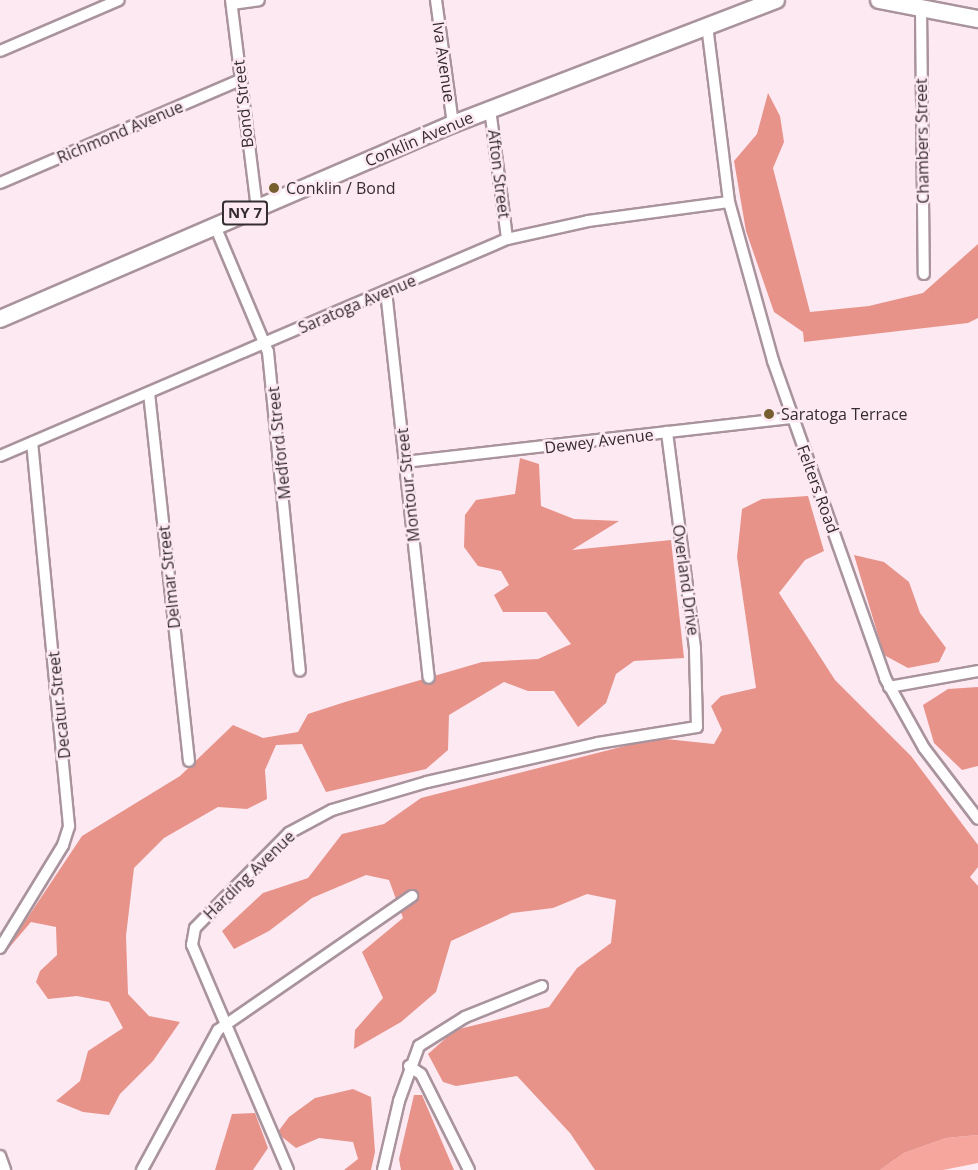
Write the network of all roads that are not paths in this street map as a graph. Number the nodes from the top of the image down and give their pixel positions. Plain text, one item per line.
1 (119, 0) edge
2 (259, 0) edge
3 (436, 0) edge
4 (776, 0) edge
5 (879, 0) edge
6 (231, 2) edge
7 (921, 8) junction
8 (978, 20) edge
9 (707, 25) junction
10 (0, 51) edge
11 (240, 80) junction
12 (490, 109) junction
13 (453, 124) junction
14 (0, 183) edge
15 (729, 202) junction
16 (257, 208) junction
17 (215, 226) junction
18 (507, 239) junction
19 (924, 274) dead end
20 (386, 291) junction
21 (0, 319) edge
22 (266, 343) junction
23 (149, 393) junction
24 (793, 418) junction
25 (667, 432) junction
26 (32, 443) junction
27 (0, 456) edge
28 (405, 462) junction
29 (300, 670) dead end
30 (978, 671) edge
31 (429, 678) dead end
32 (889, 687) junction
33 (697, 727) joint
34 (189, 761) dead end
35 (978, 819) edge
36 (412, 896) dead end
37 (0, 948) edge
38 (542, 986) dead end
39 (227, 1024) junction
40 (409, 1066) junction
41 (0, 1156) edge
42 (5, 1170) edge
43 (142, 1170) edge
44 (288, 1170) edge
45 (383, 1170) edge
46 (469, 1170) edge

1 - 10 street
2 - 6 street
3 - 13 street, Iva Avenue
4 - 9 main road, Conklin Avenue / NY 7
5 - 7 main road
6 - 11 street, Bond Street
7 - 8 main road
7 - 19 street, Chambers Street
9 - 12 main road, Conklin Avenue / NY 7
9 - 15 street, Felters Road
11 - 14 street, Richmond Avenue
11 - 16 street, Bond Street
12 - 13 main road, Conklin Avenue / NY 7
12 - 18 street, Afton Street
13 - 16 main road, Conklin Avenue / NY 7
15 - 18 street, Saratoga Avenue
15 - 24 street, Felters Road
16 - 17 main road, Conklin Avenue / NY 7
17 - 21 main road, Conklin Avenue / NY 7
17 - 22 street, Medford Street
18 - 20 street, Saratoga Avenue
20 - 22 street, Saratoga Avenue
20 - 28 street, Montour Street
22 - 23 street, Saratoga Avenue
22 - 29 street, Medford Street
23 - 26 street, Saratoga Avenue
23 - 34 street, Delmar Street
24 - 25 street, Dewey Avenue
24 - 32 street, Felters Road
25 - 28 street, Dewey Avenue
25 - 33 street, Overland Drive
26 - 27 street, Saratoga Avenue
26 - 37 street, Decatur Street
28 - 31 street, Montour Street
30 - 32 street
32 - 35 street, Felters Road
33 - 39 street, Harding Avenue
36 - 39 street
38 - 40 street
39 - 43 street
39 - 44 street, Harding Avenue
40 - 45 street
40 - 46 street
41 - 42 street

